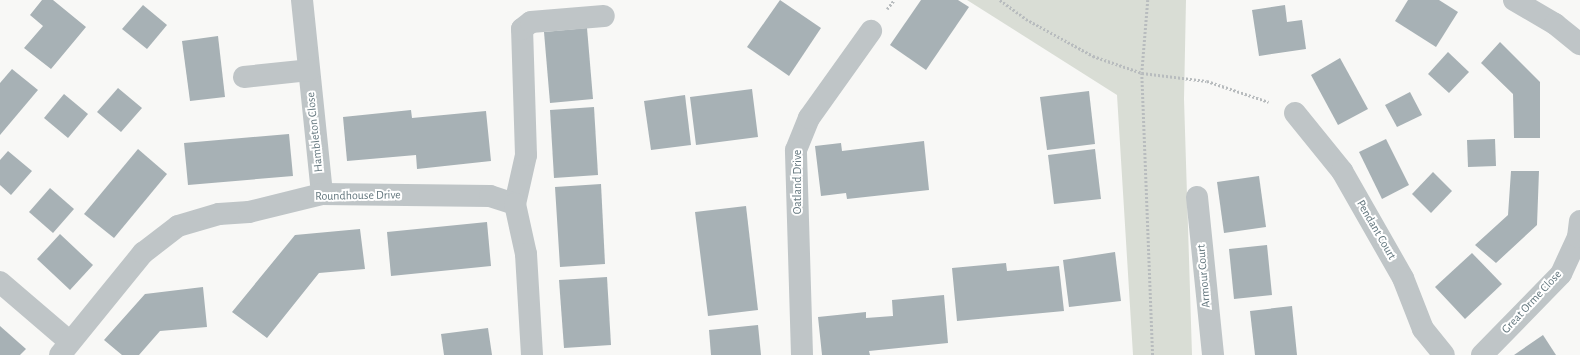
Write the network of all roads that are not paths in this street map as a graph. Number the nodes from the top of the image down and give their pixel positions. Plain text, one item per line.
1 (302, 0) edge
2 (1514, 0) edge
3 (604, 16) dead end
4 (871, 31) dead end
5 (1580, 44) edge
6 (309, 70) junction
7 (244, 77) dead end
8 (1295, 113) road end
9 (322, 194) junction
10 (1197, 197) dead end
11 (515, 204) junction
12 (1580, 221) edge
13 (0, 282) edge
14 (65, 349) edge
15 (532, 355) edge
16 (802, 355) edge
17 (1213, 355) edge
18 (1444, 355) edge
19 (1482, 355) edge

1 - 6 street, Hambleton Close
2 - 5 street
3 - 11 street
4 - 16 street, Oatland Drive
6 - 7 street
6 - 9 street, Hambleton Close
8 - 18 street, Pendant Court
9 - 11 street, Roundhouse Drive
9 - 14 street, Roundhouse Drive
10 - 17 street, Armour Court
11 - 15 street
12 - 19 street, Great Orme Close
13 - 14 street

